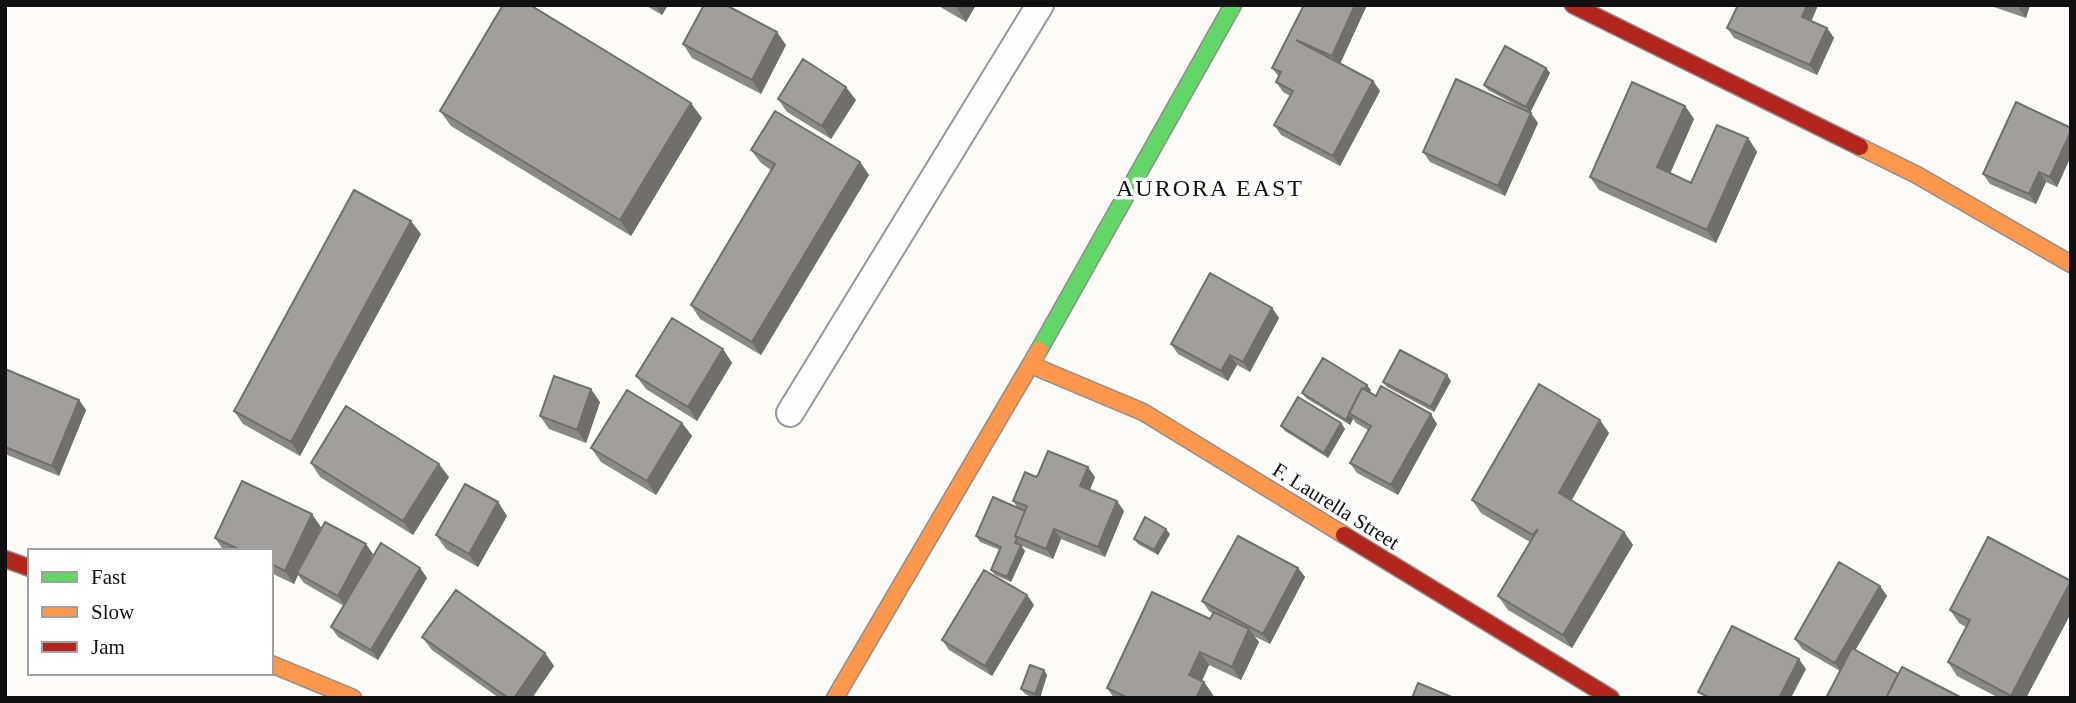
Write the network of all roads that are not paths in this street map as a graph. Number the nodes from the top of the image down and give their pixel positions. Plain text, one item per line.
1 (1040, 5) edge
2 (1233, 5) edge
3 (1573, 5) edge
4 (2071, 264) edge
5 (1031, 365) junction
6 (790, 413) dead end
7 (5, 559) edge
8 (28, 567) edge
9 (273, 665) edge
10 (353, 698) edge
11 (835, 698) edge
12 (1611, 698) edge

1 - 6 lane
2 - 5 street
3 - 4 street
5 - 11 street
5 - 12 street, F. Laurella Street
7 - 8 street
9 - 10 street

